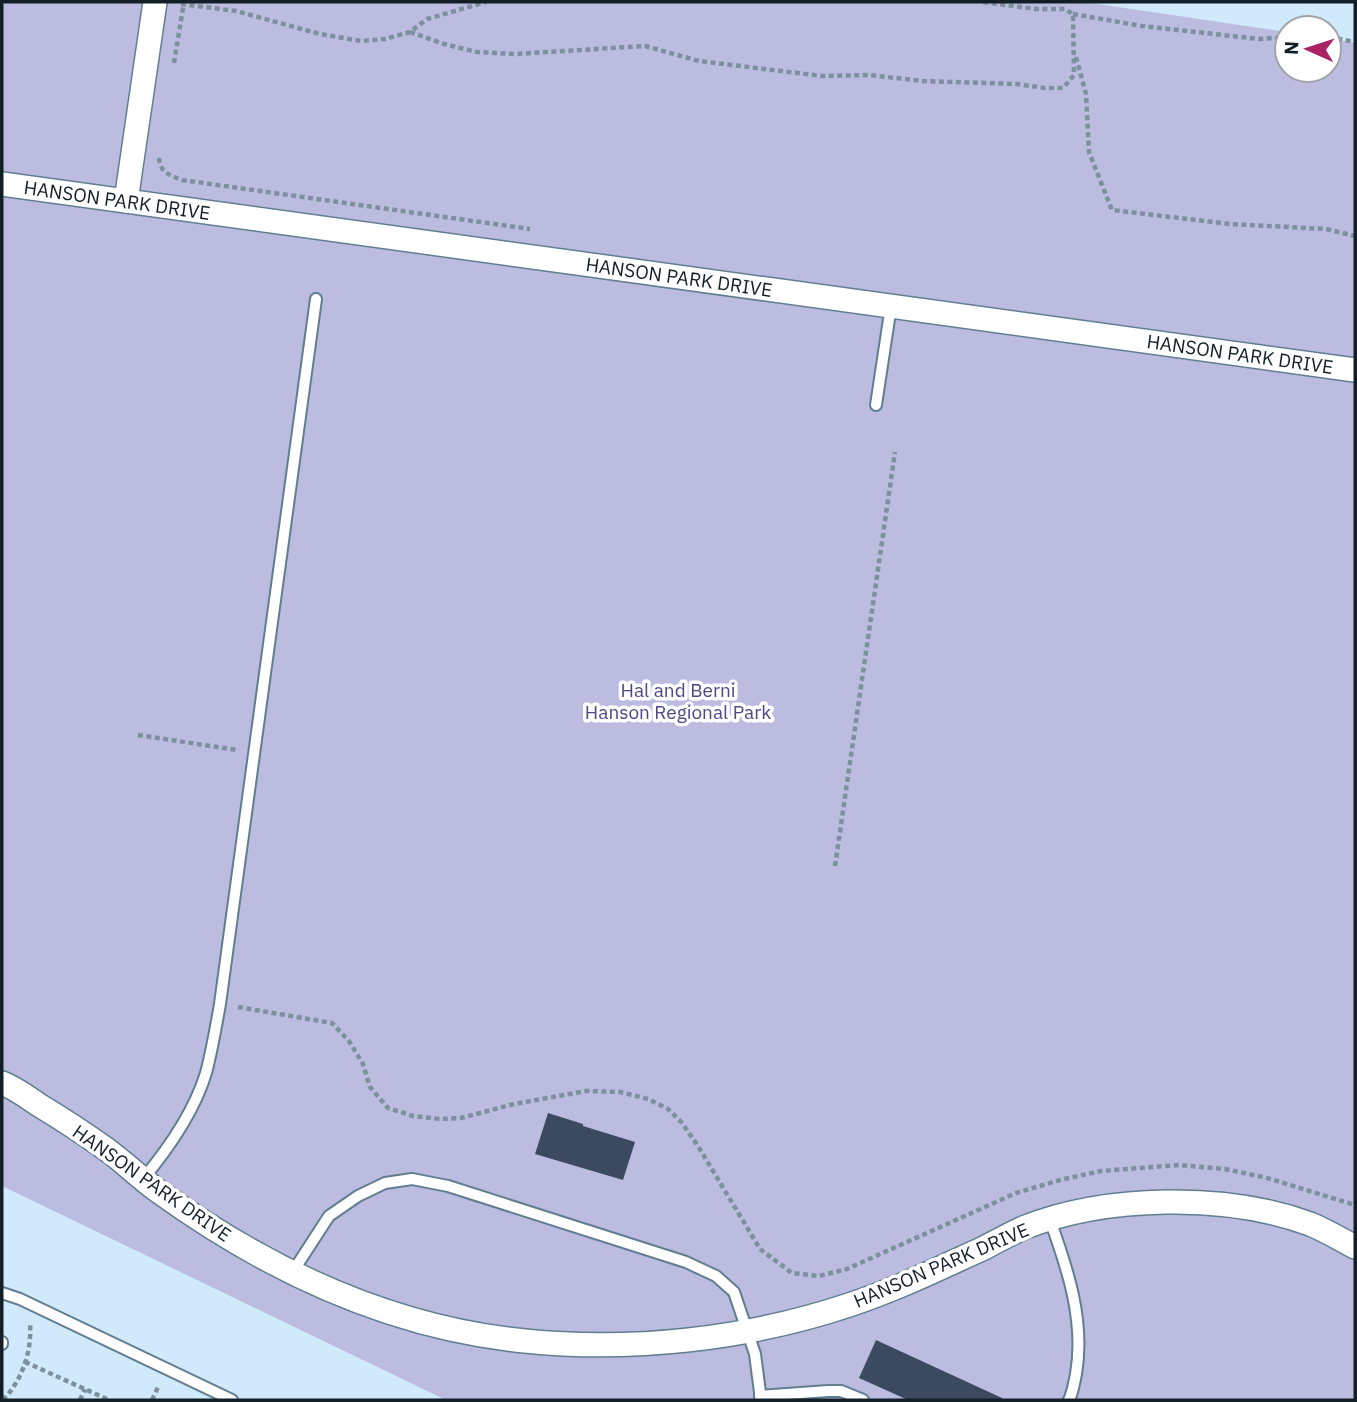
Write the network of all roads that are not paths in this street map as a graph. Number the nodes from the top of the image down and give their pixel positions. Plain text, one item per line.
1 (154, 4) edge
2 (2, 184) edge
3 (126, 201) junction
4 (316, 299) dead end
5 (891, 306) junction
6 (1355, 370) edge
7 (876, 405) dead end
8 (2, 1083) edge
9 (143, 1179) junction
10 (1050, 1220) junction
11 (1355, 1247) edge
12 (292, 1273) junction
13 (2, 1293) edge
14 (748, 1331) junction
15 (761, 1398) edge
16 (232, 1400) edge
17 (863, 1400) edge
18 (1069, 1400) edge

1 - 3 street
2 - 3 street, HANSON PARK DRIVE
3 - 5 street, HANSON PARK DRIVE
4 - 9 lane
5 - 6 street, HANSON PARK DRIVE
5 - 7 lane
8 - 9 street, HANSON PARK DRIVE
9 - 12 street, HANSON PARK DRIVE
10 - 11 street, HANSON PARK DRIVE
10 - 14 street, HANSON PARK DRIVE
10 - 18 lane
12 - 14 street, HANSON PARK DRIVE
12 - 14 lane
13 - 16 lane
14 - 15 lane
15 - 17 lane

